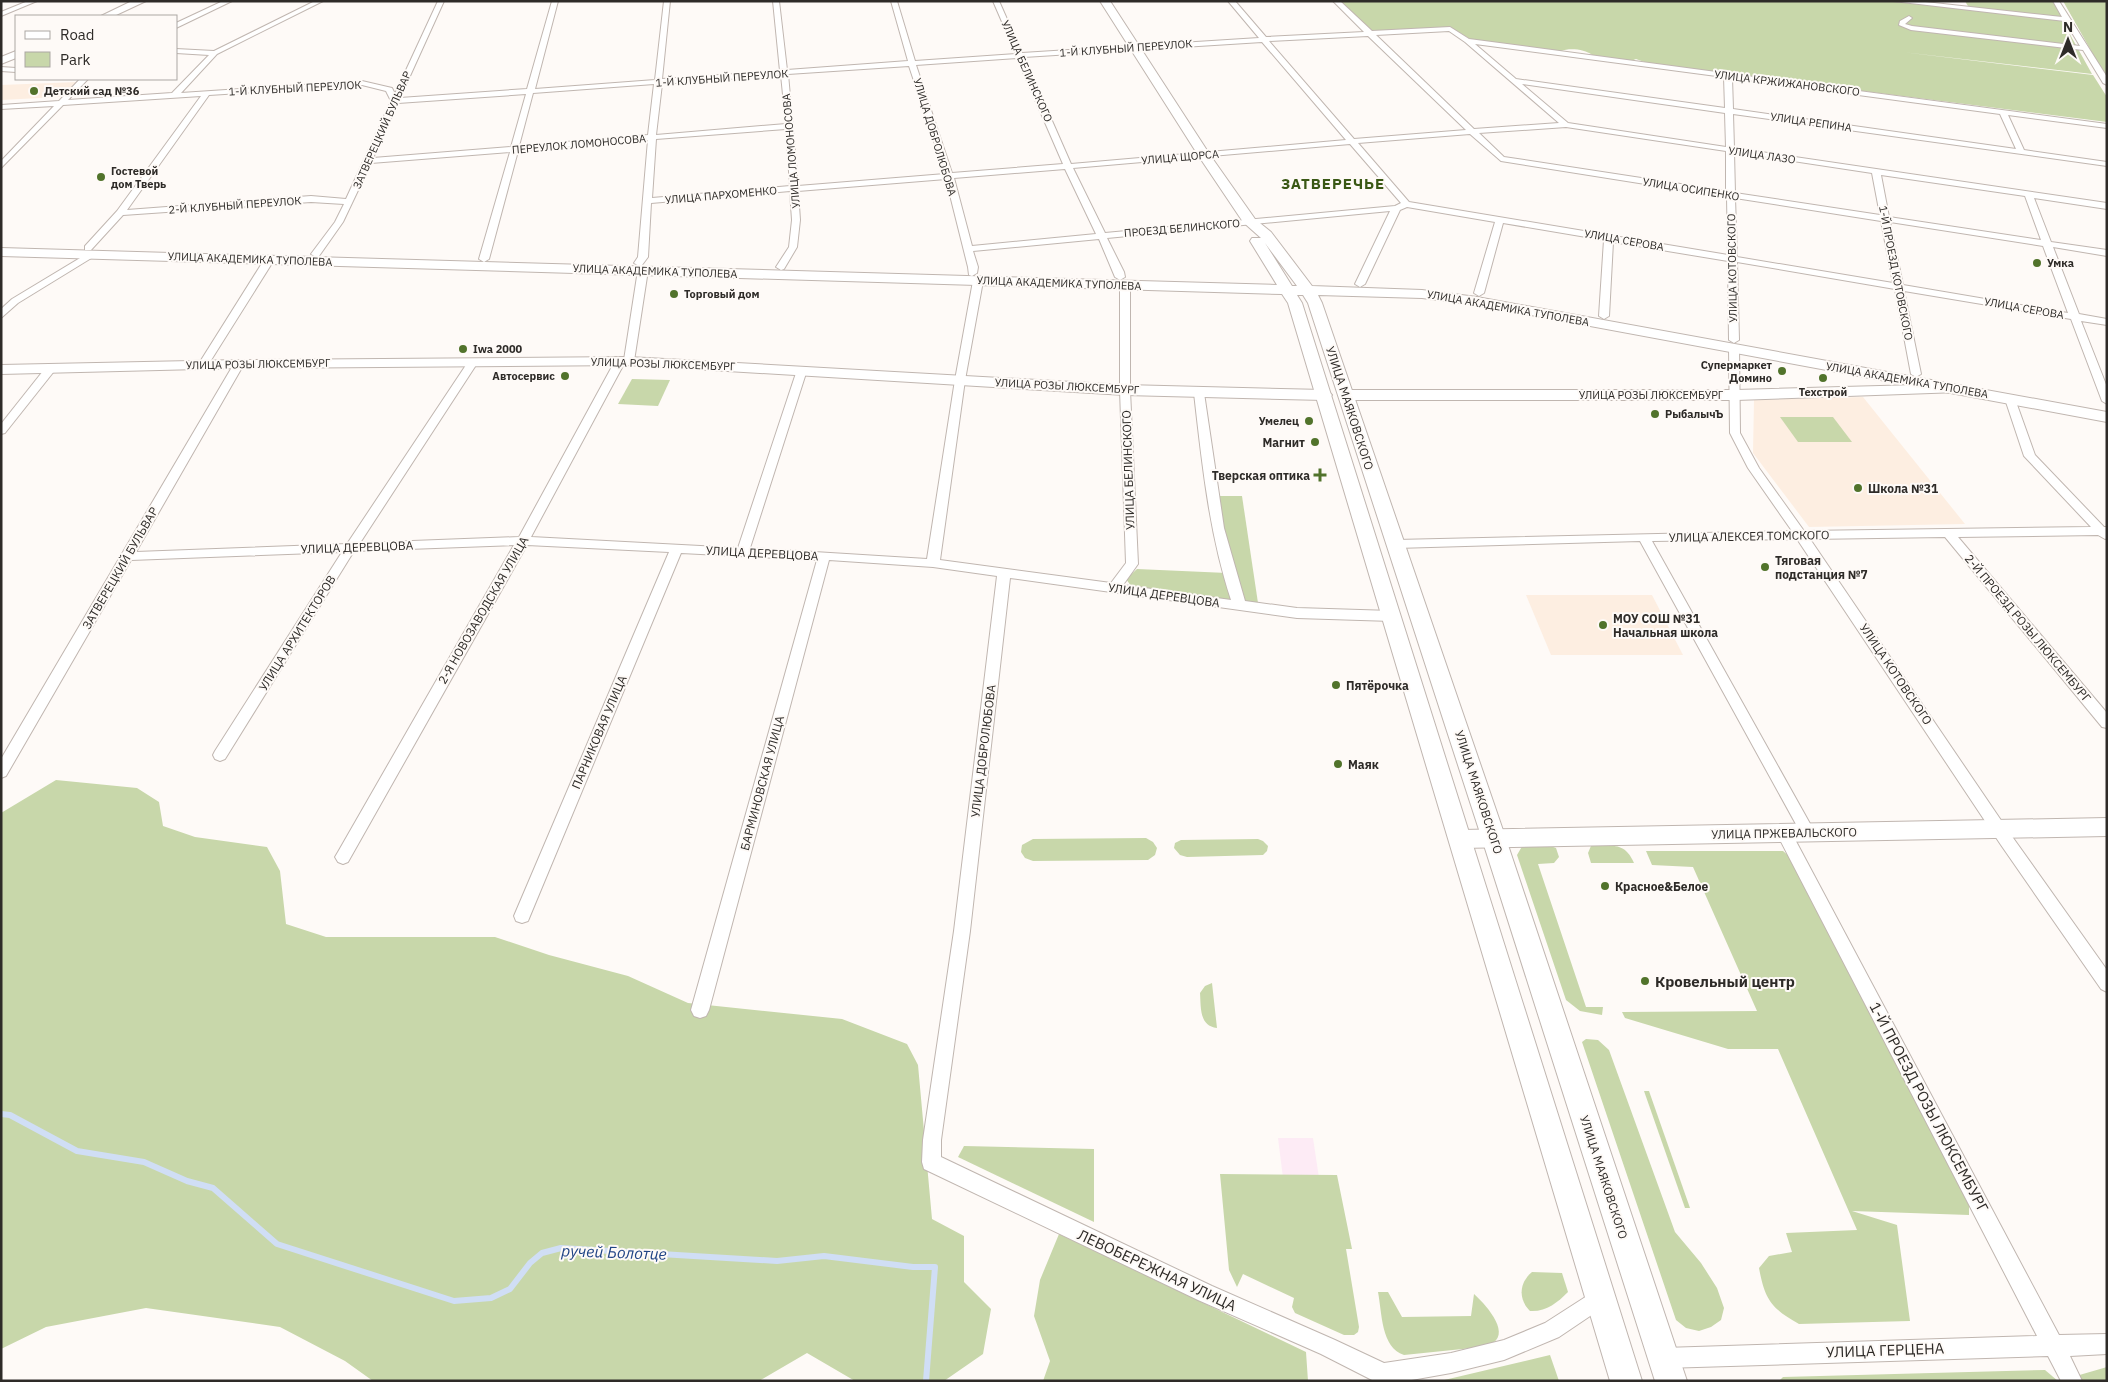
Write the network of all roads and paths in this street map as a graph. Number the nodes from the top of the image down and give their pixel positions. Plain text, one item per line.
1 (34, 1) edge
2 (141, 1) edge
3 (229, 1) edge
4 (320, 1) edge
5 (441, 1) edge
6 (556, 1) edge
7 (667, 1) edge
8 (776, 1) edge
9 (894, 1) edge
10 (996, 1) edge
11 (1106, 1) edge
12 (1231, 1) edge
13 (1336, 1) edge
14 (1896, 1) edge
15 (2056, 1) edge
16 (1, 14) edge
17 (108, 15) edge
18 (1909, 18) dead end
19 (2066, 19) junction
20 (178, 25) edge
21 (1370, 33) junction
22 (1264, 38) junction
23 (1467, 41) junction
24 (1135, 47) junction
25 (2083, 48) junction
26 (178, 51) edge
27 (15, 54) edge
28 (216, 54) junction
29 (1021, 56) junction
30 (1, 61) edge
31 (912, 64) junction
32 (1, 68) edge
33 (15, 70) edge
34 (784, 74) junction
35 (1728, 76) junction
36 (83, 80) edge
37 (1514, 81) junction
38 (659, 83) junction
39 (2107, 83) edge
40 (532, 91) junction
41 (206, 94) junction
42 (175, 96) junction
43 (395, 101) junction
44 (60, 104) junction
45 (1, 107) edge
46 (1729, 110) junction
47 (2002, 111) junction
48 (1566, 125) junction
49 (790, 126) junction
50 (2107, 126) edge
51 (1469, 130) junction
52 (652, 138) junction
53 (1352, 141) junction
54 (515, 149) junction
55 (1731, 150) junction
56 (2020, 152) junction
57 (1204, 155) junction
58 (369, 161) junction
59 (2107, 164) edge
60 (1, 166) edge
61 (1068, 166) junction
62 (1876, 171) junction
63 (949, 175) junction
64 (795, 188) junction
65 (2028, 194) junction
66 (1730, 195) junction
67 (647, 201) junction
68 (349, 202) junction
69 (1406, 204) junction
70 (2107, 206) edge
71 (1396, 208) junction
72 (120, 213) junction
73 (1885, 219) junction
74 (1500, 220) junction
75 (1250, 222) junction
76 (1101, 235) junction
77 (1609, 238) junction
78 (2046, 244) junction
79 (1, 245) edge
80 (968, 249) junction
81 (89, 251) junction
82 (1, 252) edge
83 (2107, 253) edge
84 (316, 254) junction
85 (1731, 258) junction
86 (484, 259) junction
87 (269, 260) junction
88 (294, 260) junction
89 (641, 267) junction
90 (781, 267) junction
91 (975, 277) junction
92 (1122, 281) junction
93 (1360, 284) junction
94 (1284, 286) junction
95 (1900, 286) junction
96 (1307, 287) junction
97 (1479, 293) junction
98 (1, 315) edge
99 (1604, 316) junction
100 (2074, 317) junction
101 (2107, 322) edge
102 (1734, 344) junction
103 (624, 361) junction
104 (473, 362) junction
105 (239, 364) junction
106 (203, 365) junction
107 (51, 368) junction
108 (1, 370) edge
109 (802, 370) junction
110 (1916, 374) junction
111 (960, 380) junction
112 (1956, 385) junction
113 (1125, 390) junction
114 (1199, 393) junction
115 (1346, 395) junction
116 (1736, 395) junction
117 (1324, 396) junction
118 (2010, 399) junction
119 (2107, 401) edge
120 (2107, 408) edge
121 (2107, 417) edge
122 (1, 431) edge
123 (2105, 533) edge
124 (1949, 534) junction
125 (1802, 535) junction
126 (1644, 537) junction
127 (523, 541) junction
128 (1396, 544) junction
129 (351, 547) junction
130 (677, 549) junction
131 (743, 552) junction
132 (128, 556) junction
133 (824, 556) junction
134 (933, 563) junction
135 (1004, 572) junction
136 (1114, 588) junction
137 (1240, 606) junction
138 (1392, 616) junction
139 (2107, 723) edge
140 (220, 755) dead end
141 (1, 772) edge
142 (2107, 827) edge
143 (2000, 829) junction
144 (1808, 833) junction
145 (1785, 834) junction
146 (1461, 839) junction
147 (1494, 839) junction
148 (343, 857) dead end
149 (522, 916) dead end
150 (962, 931) joint
151 (2107, 984) edge
152 (700, 1010) dead end
153 (1601, 1297) junction
154 (2107, 1344) edge
155 (2053, 1345) junction
156 (1668, 1369) edge
157 (1626, 1381) edge
158 (2072, 1381) edge

1 - 16 street
2 - 17 main road
3 - 20 street
4 - 28 street
5 - 43 street, ЗАТВЕРЕЦКИЙ БУЛЬВАР
6 - 40 street
7 - 38 street, 2-Я НОВОЗАВОДСКАЯ УЛИЦА
8 - 34 street, УЛИЦА ЛОМОНОСОВА
9 - 31 street, УЛИЦА ДОБРОЛЮБОВА
10 - 29 street, УЛИЦА БЕЛИНСКОГО
11 - 24 main road, УЛИЦА МАЯКОВСКОГО
12 - 22 street
13 - 21 street, УЛИЦА ОСИПЕНКО
14 - 19 street
15 - 19 street
18 - 25 street
19 - 25 street
21 - 22 street, 1-Й КЛУБНЫЙ ПЕРЕУЛОК
21 - 23 street, 1-Й КЛУБНЫЙ ПЕРЕУЛОК
21 - 51 street, УЛИЦА ОСИПЕНКО
22 - 24 street, 1-Й КЛУБНЫЙ ПЕРЕУЛОК
22 - 53 street
23 - 35 street, УЛИЦА КРЖИЖАНОВСКОГО
23 - 37 street
24 - 29 street, 1-Й КЛУБНЫЙ ПЕРЕУЛОК
24 - 57 main road, УЛИЦА МАЯКОВСКОГО
25 - 39 street
26 - 28 street
27 - 30 main road
28 - 42 street
29 - 31 street, 1-Й КЛУБНЫЙ ПЕРЕУЛОК
29 - 61 street, УЛИЦА БЕЛИНСКОГО
31 - 34 street, 1-Й КЛУБНЫЙ ПЕРЕУЛОК
31 - 63 street, УЛИЦА ДОБРОЛЮБОВА
32 - 33 street
34 - 38 street, 1-Й КЛУБНЫЙ ПЕРЕУЛОК
34 - 49 street, УЛИЦА ЛОМОНОСОВА
35 - 46 street, УЛИЦА КОТОВСКОГО
35 - 47 street, УЛИЦА КРЖИЖАНОВСКОГО
36 - 44 street
37 - 46 street, УЛИЦА РЕПИНА
37 - 48 street
38 - 40 street, 1-Й КЛУБНЫЙ ПЕРЕУЛОК
38 - 52 street, 2-Я НОВОЗАВОДСКАЯ УЛИЦА
40 - 43 street, 1-Й КЛУБНЫЙ ПЕРЕУЛОК
40 - 54 street
41 - 42 street, 1-Й КЛУБНЫЙ ПЕРЕУЛОК
41 - 43 street, 1-Й КЛУБНЫЙ ПЕРЕУЛОК
41 - 72 street
42 - 44 street, 1-Й КЛУБНЫЙ ПЕРЕУЛОК
43 - 58 street, ЗАТВЕРЕЦКИЙ БУЛЬВАР
44 - 45 street, 1-Й КЛУБНЫЙ ПЕРЕУЛОК
44 - 60 street
46 - 55 street, УЛИЦА КОТОВСКОГО
46 - 56 street, УЛИЦА РЕПИНА
47 - 50 street, УЛИЦА КРЖИЖАНОВСКОГО
47 - 56 street
48 - 51 street, УЛИЦА ЩОРСА
48 - 55 street, УЛИЦА ЛАЗО
49 - 52 street, ПЕРЕУЛОК ЛОМОНОСОВА
49 - 64 street, УЛИЦА ЛОМОНОСОВА
51 - 53 street, УЛИЦА ЩОРСА
51 - 66 street, УЛИЦА ОСИПЕНКО
52 - 54 street, ПЕРЕУЛОК ЛОМОНОСОВА
52 - 67 street, 2-Я НОВОЗАВОДСКАЯ УЛИЦА
53 - 57 street, УЛИЦА ЩОРСА
53 - 69 street
54 - 58 street, ПЕРЕУЛОК ЛОМОНОСОВА
54 - 86 street
55 - 62 street, УЛИЦА ЛАЗО
55 - 66 street, УЛИЦА КОТОВСКОГО
56 - 59 street, УЛИЦА РЕПИНА
57 - 61 street, УЛИЦА ЩОРСА
57 - 75 main road, УЛИЦА МАЯКОВСКОГО
58 - 68 street, ЗАТВЕРЕЦКИЙ БУЛЬВАР
61 - 63 street, УЛИЦА ЩОРСА
61 - 76 street, УЛИЦА БЕЛИНСКОГО
62 - 65 street, УЛИЦА ЛАЗО
62 - 73 street, 1-Й ПРОЕЗД КОТОВСКОГО
63 - 64 street, УЛИЦА ЩОРСА
63 - 80 street, УЛИЦА ДОБРОЛЮБОВА
64 - 67 street, УЛИЦА ПАРХОМЕНКО
64 - 90 street, УЛИЦА ЛОМОНОСОВА
65 - 70 street, УЛИЦА ЛАЗО
65 - 78 street
66 - 73 street, УЛИЦА ОСИПЕНКО
66 - 85 street, УЛИЦА КОТОВСКОГО
67 - 89 street, 2-Я НОВОЗАВОДСКАЯ УЛИЦА
68 - 72 street, 2-Й КЛУБНЫЙ ПЕРЕУЛОК
68 - 84 street, ЗАТВЕРЕЦКИЙ БУЛЬВАР
69 - 71 street, ПРОЕЗД БЕЛИНСКОГО
69 - 74 street, УЛИЦА СЕРОВА
71 - 75 street, ПРОЕЗД БЕЛИНСКОГО
71 - 93 street
72 - 81 street
73 - 78 street, УЛИЦА ОСИПЕНКО
73 - 95 street, 1-Й ПРОЕЗД КОТОВСКОГО
74 - 77 street, УЛИЦА СЕРОВА
74 - 97 street
75 - 76 street, ПРОЕЗД БЕЛИНСКОГО
75 - 94 main road, УЛИЦА МАЯКОВСКОГО
75 - 96 main road, УЛИЦА МАЯКОВСКОГО
76 - 80 street, ПРОЕЗД БЕЛИНСКОГО
76 - 92 street, УЛИЦА БЕЛИНСКОГО
77 - 85 street, УЛИЦА СЕРОВА
77 - 99 street
78 - 83 street, УЛИЦА ОСИПЕНКО
78 - 100 street
79 - 81 main road, УЛИЦА АКАДЕМИКА ТУПОЛЕВА
80 - 91 street, УЛИЦА ДОБРОЛЮБОВА
81 - 82 main road, УЛИЦА АКАДЕМИКА ТУПОЛЕВА
81 - 84 main road, УЛИЦА АКАДЕМИКА ТУПОЛЕВА
81 - 87 main road, УЛИЦА АКАДЕМИКА ТУПОЛЕВА
81 - 98 street
84 - 86 main road, УЛИЦА АКАДЕМИКА ТУПОЛЕВА
84 - 88 main road
85 - 95 street, УЛИЦА СЕРОВА
85 - 102 street, УЛИЦА КОТОВСКОГО
86 - 89 main road, УЛИЦА АКАДЕМИКА ТУПОЛЕВА
87 - 88 main road, УЛИЦА АКАДЕМИКА ТУПОЛЕВА
87 - 106 street
88 - 89 main road, УЛИЦА АКАДЕМИКА ТУПОЛЕВА
89 - 90 main road, УЛИЦА АКАДЕМИКА ТУПОЛЕВА
89 - 91 main road, УЛИЦА АКАДЕМИКА ТУПОЛЕВА
89 - 103 street, 2-Я НОВОЗАВОДСКАЯ УЛИЦА
90 - 91 main road, УЛИЦА АКАДЕМИКА ТУПОЛЕВА
91 - 92 main road, УЛИЦА АКАДЕМИКА ТУПОЛЕВА
91 - 92 main road, УЛИЦА АКАДЕМИКА ТУПОЛЕВА
91 - 111 street, УЛИЦА ДОБРОЛЮБОВА
92 - 94 main road, УЛИЦА АКАДЕМИКА ТУПОЛЕВА
92 - 113 street, УЛИЦА БЕЛИНСКОГО
93 - 96 main road, УЛИЦА АКАДЕМИКА ТУПОЛЕВА
93 - 97 main road, УЛИЦА АКАДЕМИКА ТУПОЛЕВА
94 - 96 main road, УЛИЦА АКАДЕМИКА ТУПОЛЕВА
94 - 117 main road, УЛИЦА МАЯКОВСКОГО
95 - 100 street, УЛИЦА СЕРОВА
95 - 110 street, 1-Й ПРОЕЗД КОТОВСКОГО
96 - 102 main road, УЛИЦА АКАДЕМИКА ТУПОЛЕВА
96 - 115 main road, УЛИЦА МАЯКОВСКОГО
97 - 99 main road, УЛИЦА АКАДЕМИКА ТУПОЛЕВА
99 - 102 main road, УЛИЦА АКАДЕМИКА ТУПОЛЕВА
100 - 101 street, УЛИЦА СЕРОВА
100 - 119 street
102 - 110 main road, УЛИЦА АКАДЕМИКА ТУПОЛЕВА
102 - 112 main road, УЛИЦА АКАДЕМИКА ТУПОЛЕВА
102 - 116 street, УЛИЦА КОТОВСКОГО
103 - 104 street, УЛИЦА РОЗЫ ЛЮКСЕМБУРГ
103 - 109 street, УЛИЦА РОЗЫ ЛЮКСЕМБУРГ
103 - 127 street, 2-Я НОВОЗАВОДСКАЯ УЛИЦА
104 - 105 street, УЛИЦА РОЗЫ ЛЮКСЕМБУРГ
104 - 129 street, УЛИЦА АРХИТЕКТОРОВ
105 - 106 street, УЛИЦА РОЗЫ ЛЮКСЕМБУРГ
105 - 132 street, ЗАТВЕРЕЦКИЙ БУЛЬВАР
106 - 107 street, УЛИЦА РОЗЫ ЛЮКСЕМБУРГ
107 - 108 street, УЛИЦА РОЗЫ ЛЮКСЕМБУРГ
107 - 122 street
109 - 111 street, УЛИЦА РОЗЫ ЛЮКСЕМБУРГ
109 - 131 street
110 - 112 main road, УЛИЦА АКАДЕМИКА ТУПОЛЕВА
111 - 113 street, УЛИЦА РОЗЫ ЛЮКСЕМБУРГ
111 - 134 street, УЛИЦА ДОБРОЛЮБОВА
112 - 116 street, УЛИЦА РОЗЫ ЛЮКСЕМБУРГ
112 - 118 main road, УЛИЦА АКАДЕМИКА ТУПОЛЕВА
112 - 120 main road, УЛИЦА АКАДЕМИКА ТУПОЛЕВА
113 - 114 street, УЛИЦА РОЗЫ ЛЮКСЕМБУРГ
113 - 136 street, УЛИЦА БЕЛИНСКОГО
114 - 117 street, УЛИЦА РОЗЫ ЛЮКСЕМБУРГ
114 - 137 street
115 - 116 street, УЛИЦА РОЗЫ ЛЮКСЕМБУРГ
115 - 128 main road, УЛИЦА МАЯКОВСКОГО
116 - 125 street, УЛИЦА КОТОВСКОГО
117 - 138 main road, УЛИЦА МАЯКОВСКОГО
118 - 121 main road, УЛИЦА АКАДЕМИКА ТУПОЛЕВА
118 - 123 street
123 - 124 street, УЛИЦА АЛЕКСЕЯ ТОМСКОГО
124 - 125 street, УЛИЦА АЛЕКСЕЯ ТОМСКОГО
124 - 139 street, 2-Й ПРОЕЗД РОЗЫ ЛЮКСЕМБУРГ
125 - 126 street, УЛИЦА АЛЕКСЕЯ ТОМСКОГО
125 - 143 street, УЛИЦА КОТОВСКОГО
126 - 128 street, УЛИЦА АЛЕКСЕЯ ТОМСКОГО
126 - 144 street
127 - 129 street, УЛИЦА ДЕРЕВЦОВА
127 - 130 street, УЛИЦА ДЕРЕВЦОВА
127 - 148 street, 2-Я НОВОЗАВОДСКАЯ УЛИЦА
128 - 147 main road, УЛИЦА МАЯКОВСКОГО
129 - 132 street, УЛИЦА ДЕРЕВЦОВА
129 - 140 street, УЛИЦА АРХИТЕКТОРОВ
130 - 131 street, УЛИЦА ДЕРЕВЦОВА
130 - 149 street, ПАРНИКОВАЯ УЛИЦА
131 - 133 street, УЛИЦА ДЕРЕВЦОВА
132 - 141 street, ЗАТВЕРЕЦКИЙ БУЛЬВАР
133 - 134 street, УЛИЦА ДЕРЕВЦОВА
133 - 152 street, БАРМИНОВСКАЯ УЛИЦА
134 - 135 street, УЛИЦА ДЕРЕВЦОВА
135 - 136 street, УЛИЦА ДЕРЕВЦОВА
135 - 150 street, УЛИЦА ДОБРОЛЮБОВА
136 - 137 street, УЛИЦА ДЕРЕВЦОВА
137 - 138 street, УЛИЦА ДЕРЕВЦОВА
138 - 146 main road, УЛИЦА МАЯКОВСКОГО
142 - 143 street, УЛИЦА ПРЖЕВАЛЬСКОГО
143 - 144 street, УЛИЦА ПРЖЕВАЛЬСКОГО
143 - 151 street, УЛИЦА КОТОВСКОГО
144 - 145 street, УЛИЦА ПРЖЕВАЛЬСКОГО
145 - 147 street, УЛИЦА ПРЖЕВАЛЬСКОГО
145 - 155 street, 1-Й ПРОЕЗД РОЗЫ ЛЮКСЕМБУРГ
146 - 147 street, УЛИЦА ПРЖЕВАЛЬСКОГО
146 - 153 main road, УЛИЦА МАЯКОВСКОГО
147 - 156 main road, УЛИЦА МАЯКОВСКОГО
150 - 153 street, ЛЕВОБЕРЕЖНАЯ УЛИЦА
153 - 157 main road, УЛИЦА МАЯКОВСКОГО
154 - 155 street, УЛИЦА ГЕРЦЕНА
155 - 156 street, УЛИЦА ГЕРЦЕНА
155 - 158 street, 1-Й ПРОЕЗД РОЗЫ ЛЮКСЕМБУРГ

